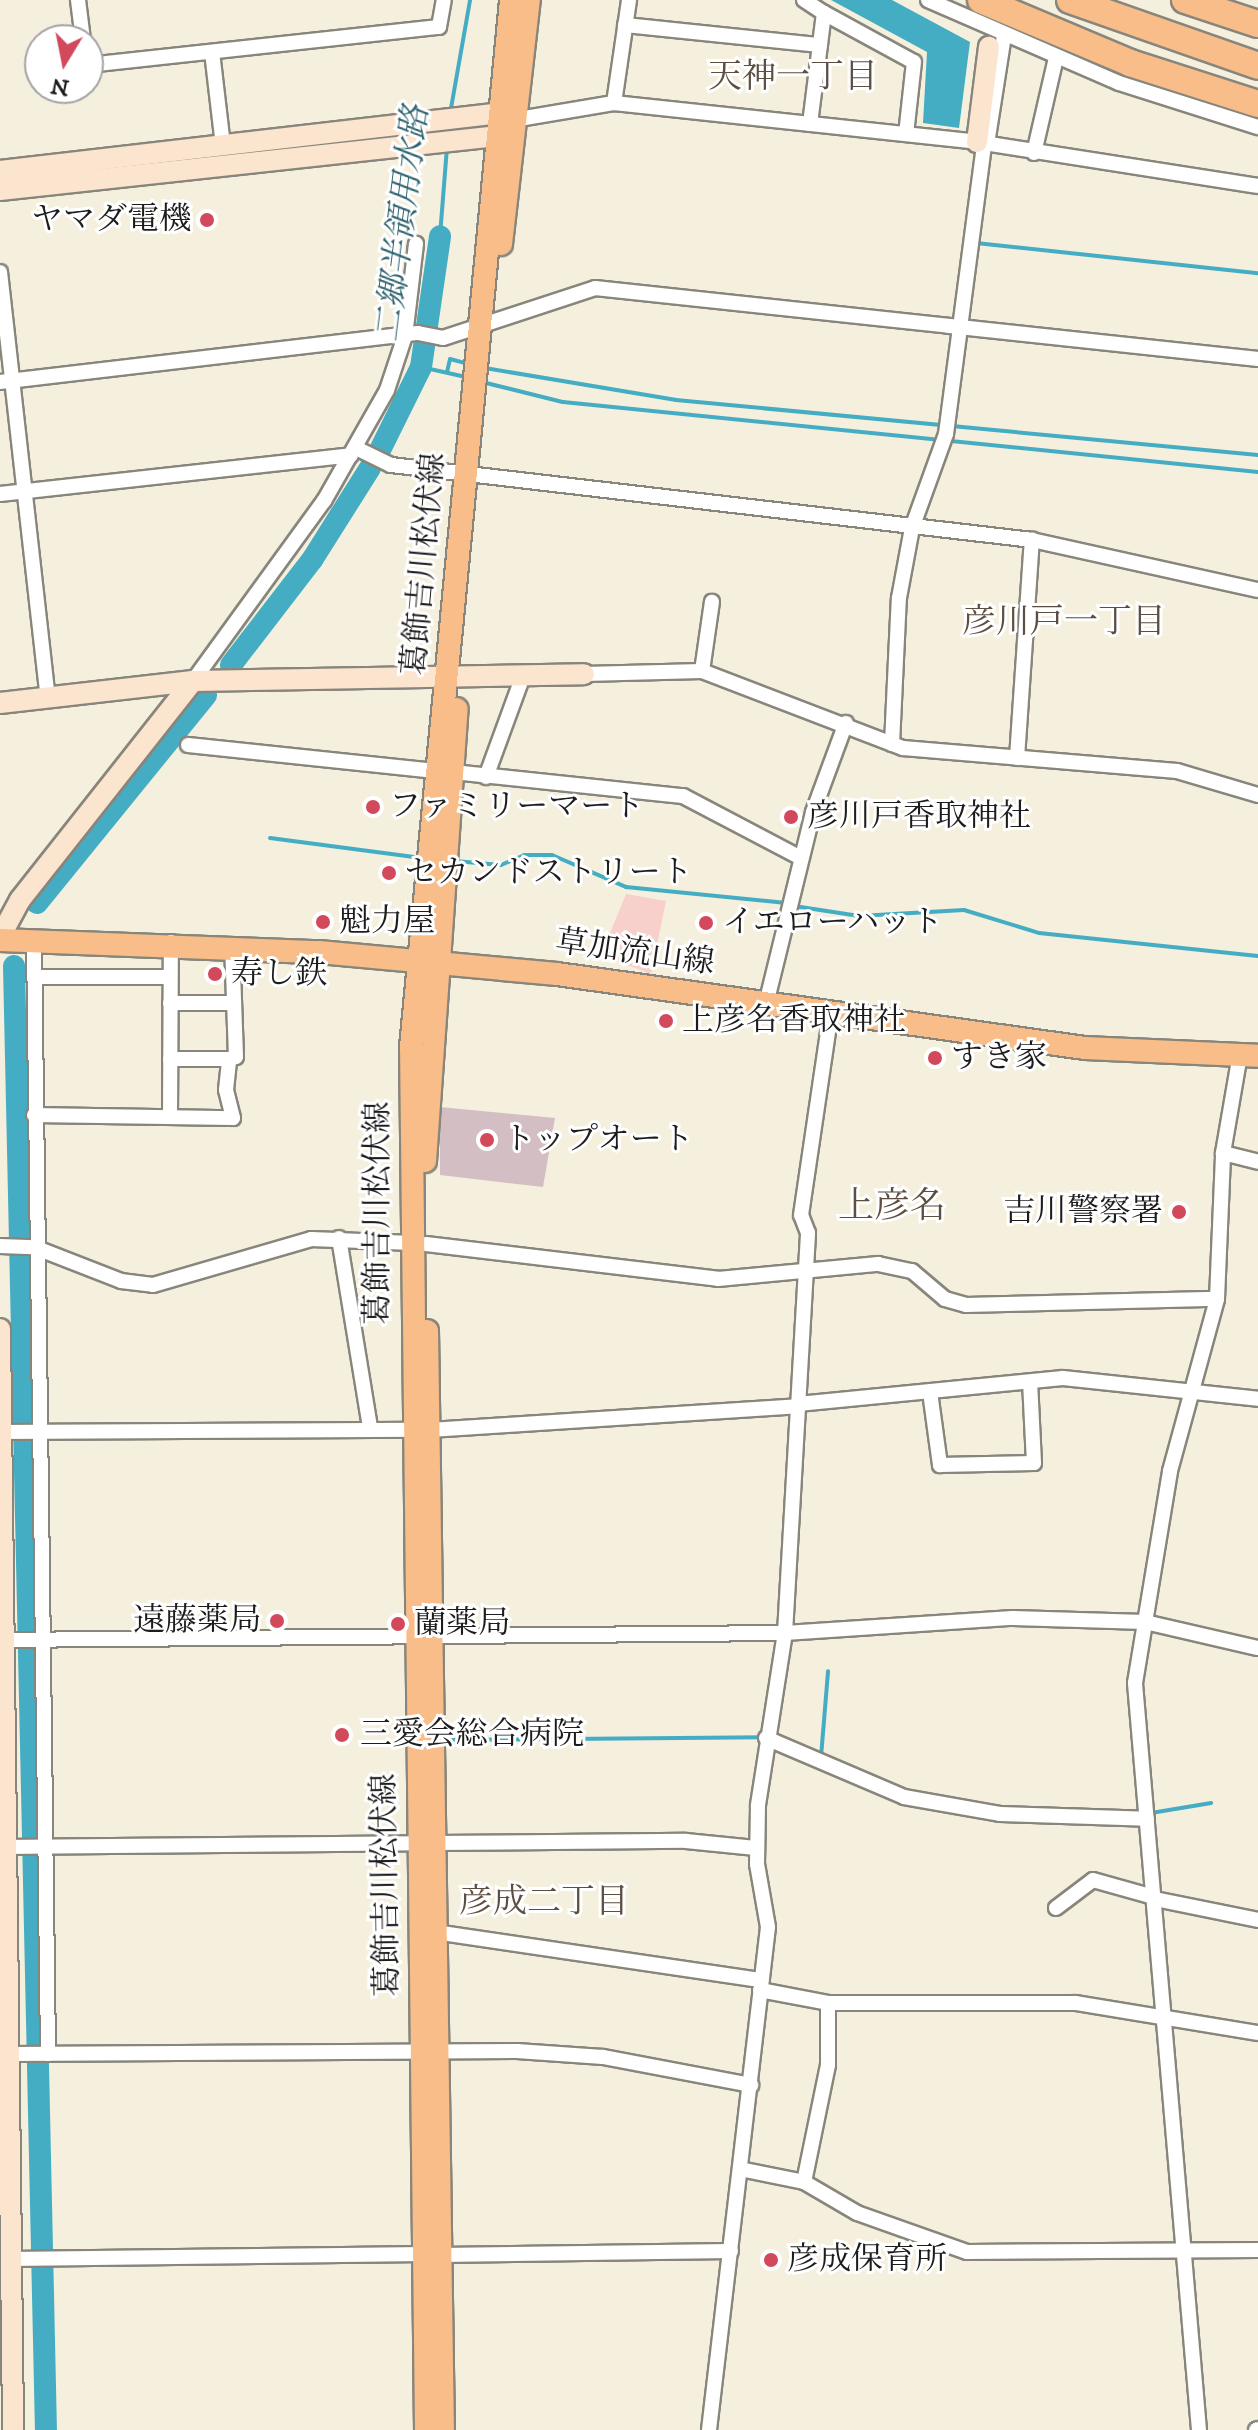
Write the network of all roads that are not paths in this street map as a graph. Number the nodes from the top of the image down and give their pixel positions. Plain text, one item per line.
1 (78, 0) edge
2 (444, 0) edge
3 (511, 0) edge
4 (529, 0) edge
5 (629, 0) edge
6 (804, 0) edge
7 (928, 0) edge
8 (981, 0) edge
9 (1021, 0) edge
10 (1070, 0) edge
11 (1118, 0) edge
12 (1185, 0) edge
13 (824, 13) junction
14 (81, 24) edge
15 (1258, 24) edge
16 (625, 25) junction
17 (996, 42) junction
18 (820, 45) junction
19 (1258, 47) edge
20 (212, 52) junction
21 (1056, 58) junction
22 (104, 63) edge
23 (1258, 66) edge
24 (1258, 86) edge
25 (614, 103) junction
26 (1258, 104) edge
27 (501, 123) junction
28 (810, 124) junction
29 (1258, 127) edge
30 (906, 134) junction
31 (982, 143) junction
32 (223, 146) junction
33 (1034, 153) junction
34 (0, 171) edge
35 (1258, 186) edge
36 (0, 190) edge
37 (416, 244) dead end
38 (0, 272) edge
39 (486, 326) junction
40 (963, 326) junction
41 (412, 334) junction
42 (1258, 359) edge
43 (6, 381) edge
44 (354, 451) junction
45 (472, 474) junction
46 (25, 491) junction
47 (0, 494) edge
48 (912, 528) junction
49 (1032, 540) junction
50 (1258, 590) edge
51 (712, 602) dead end
52 (702, 671) junction
53 (584, 674) joint
54 (523, 676) junction
55 (453, 678) junction
56 (193, 681) junction
57 (48, 698) junction
58 (0, 703) edge
59 (846, 723) junction
60 (892, 744) junction
61 (188, 745) dead end
62 (1017, 758) junction
63 (445, 771) junction
64 (486, 777) junction
65 (1258, 795) edge
66 (801, 858) junction
67 (0, 938) edge
68 (171, 942) junction
69 (232, 945) junction
70 (30, 947) junction
71 (426, 962) junction
72 (34, 977) junction
73 (170, 977) junction
74 (170, 1003) junction
75 (230, 1003) junction
76 (766, 1004) junction
77 (831, 1012) junction
78 (1249, 1055) edge
79 (170, 1059) junction
80 (229, 1059) junction
81 (25, 1060) dead end
82 (34, 1115) junction
83 (170, 1115) junction
84 (1223, 1153) junction
85 (1258, 1162) edge
86 (339, 1238) junction
87 (419, 1244) junction
88 (7, 1246) edge
89 (34, 1247) junction
90 (806, 1268) junction
91 (1217, 1299) junction
92 (0, 1329) edge
93 (1030, 1382) junction
94 (930, 1392) junction
95 (1192, 1392) junction
96 (1258, 1399) edge
97 (798, 1405) junction
98 (370, 1428) junction
99 (421, 1430) junction
100 (17, 1431) edge
101 (1145, 1622) junction
102 (785, 1633) junction
103 (424, 1638) junction
104 (9, 1641) edge
105 (39, 1641) junction
106 (1258, 1648) edge
107 (766, 1738) junction
108 (1147, 1819) junction
109 (427, 1843) junction
110 (22, 1847) edge
111 (756, 1848) junction
112 (1154, 1898) junction
113 (1056, 1908) dead end
114 (1258, 1920) edge
115 (435, 1932) junction
116 (760, 1985) junction
117 (828, 2003) junction
118 (1164, 2023) junction
119 (1258, 2033) edge
120 (430, 2051) junction
121 (23, 2057) edge
122 (751, 2085) junction
123 (740, 2169) junction
124 (804, 2182) junction
125 (1183, 2249) junction
126 (1258, 2250) edge
127 (731, 2251) junction
128 (433, 2254) junction
129 (10, 2259) junction
130 (13, 2430) edge
131 (426, 2430) edge
132 (443, 2430) edge
133 (709, 2430) edge
134 (1199, 2430) edge

1 - 14 street
2 - 20 street
3 - 27 main road, 葛飾吉川松伏線
4 - 27 main road, 葛飾吉川松伏線
5 - 16 street
6 - 13 street
7 - 17 street
8 - 26 highway
9 - 24 highway
10 - 23 highway
11 - 19 highway
12 - 15 highway
13 - 18 street
13 - 30 street
16 - 18 street
16 - 25 street
17 - 21 street
17 - 31 street
18 - 28 street
20 - 22 street
20 - 32 street
21 - 29 street
21 - 33 street
25 - 27 street
25 - 28 street
27 - 32 street
27 - 36 street
27 - 39 main road, 葛飾吉川松伏線
28 - 30 street
30 - 31 street
31 - 33 street
31 - 40 street
32 - 34 street
33 - 35 street
37 - 41 street
38 - 43 street
39 - 40 street
39 - 41 street
39 - 45 main road, 葛飾吉川松伏線
40 - 42 street
40 - 48 street
41 - 43 street
41 - 44 street
43 - 46 street
44 - 45 street
44 - 46 street
44 - 56 street
45 - 48 street
45 - 55 main road, 葛飾吉川松伏線
46 - 47 street
46 - 57 street
48 - 49 street
48 - 60 street
49 - 50 street
49 - 62 street
51 - 52 street
52 - 53 street
52 - 59 street
53 - 54 street
54 - 55 street
54 - 64 street
55 - 56 street
55 - 63 main road, 葛飾吉川松伏線
56 - 57 street
56 - 67 street
57 - 58 street
59 - 60 street
59 - 66 street
60 - 62 street
61 - 63 street
62 - 65 street
63 - 64 street
63 - 71 main road, 葛飾吉川松伏線
64 - 66 street
66 - 76 street
67 - 70 main road, 草加流山線
68 - 69 main road, 草加流山線
68 - 70 main road, 草加流山線
68 - 73 street
69 - 71 main road, 草加流山線
69 - 75 street
70 - 72 street
70 - 81 street
71 - 76 main road, 草加流山線
71 - 87 main road, 葛飾吉川松伏線
72 - 73 street
72 - 82 street
73 - 74 street
74 - 75 street
74 - 79 street
75 - 80 street
76 - 77 main road, 草加流山線
77 - 78 main road, 草加流山線
77 - 90 street
78 - 84 street
79 - 80 street
79 - 83 street
80 - 83 street
82 - 83 street
82 - 89 street
84 - 85 street
84 - 91 street
86 - 87 street
86 - 89 street
86 - 98 street
87 - 90 street
87 - 99 main road, 葛飾吉川松伏線
88 - 89 street
89 - 100 street
90 - 91 street
90 - 97 street
91 - 95 street
92 - 100 street
93 - 94 street
93 - 94 street
93 - 95 street
94 - 97 street
95 - 96 street
95 - 101 street
97 - 99 street
97 - 102 street
98 - 99 street
98 - 100 street
99 - 103 main road, 葛飾吉川松伏線
100 - 104 street
100 - 105 street
101 - 102 street
101 - 106 street
101 - 108 street
102 - 103 street
102 - 107 street
103 - 105 street
103 - 109 main road, 葛飾吉川松伏線
104 - 105 street
104 - 110 street
105 - 110 street
107 - 108 street
107 - 111 street
108 - 112 street
109 - 110 street
109 - 111 street
109 - 115 main road, 葛飾吉川松伏線
109 - 120 main road, 葛飾吉川松伏線
110 - 121 street
110 - 121 street
111 - 116 street
112 - 113 street
112 - 114 street
112 - 118 street
115 - 116 street
115 - 120 main road, 葛飾吉川松伏線
116 - 117 street
116 - 122 street
117 - 118 street
117 - 124 street
118 - 119 street
118 - 125 street
120 - 121 street
120 - 122 street
120 - 128 main road, 葛飾吉川松伏線
121 - 129 street
122 - 123 street
123 - 124 street
123 - 127 street
124 - 125 street
125 - 126 street
125 - 134 street
127 - 128 street
127 - 133 street
128 - 129 street
128 - 131 main road, 葛飾吉川松伏線
128 - 132 main road, 葛飾吉川松伏線
129 - 130 street

